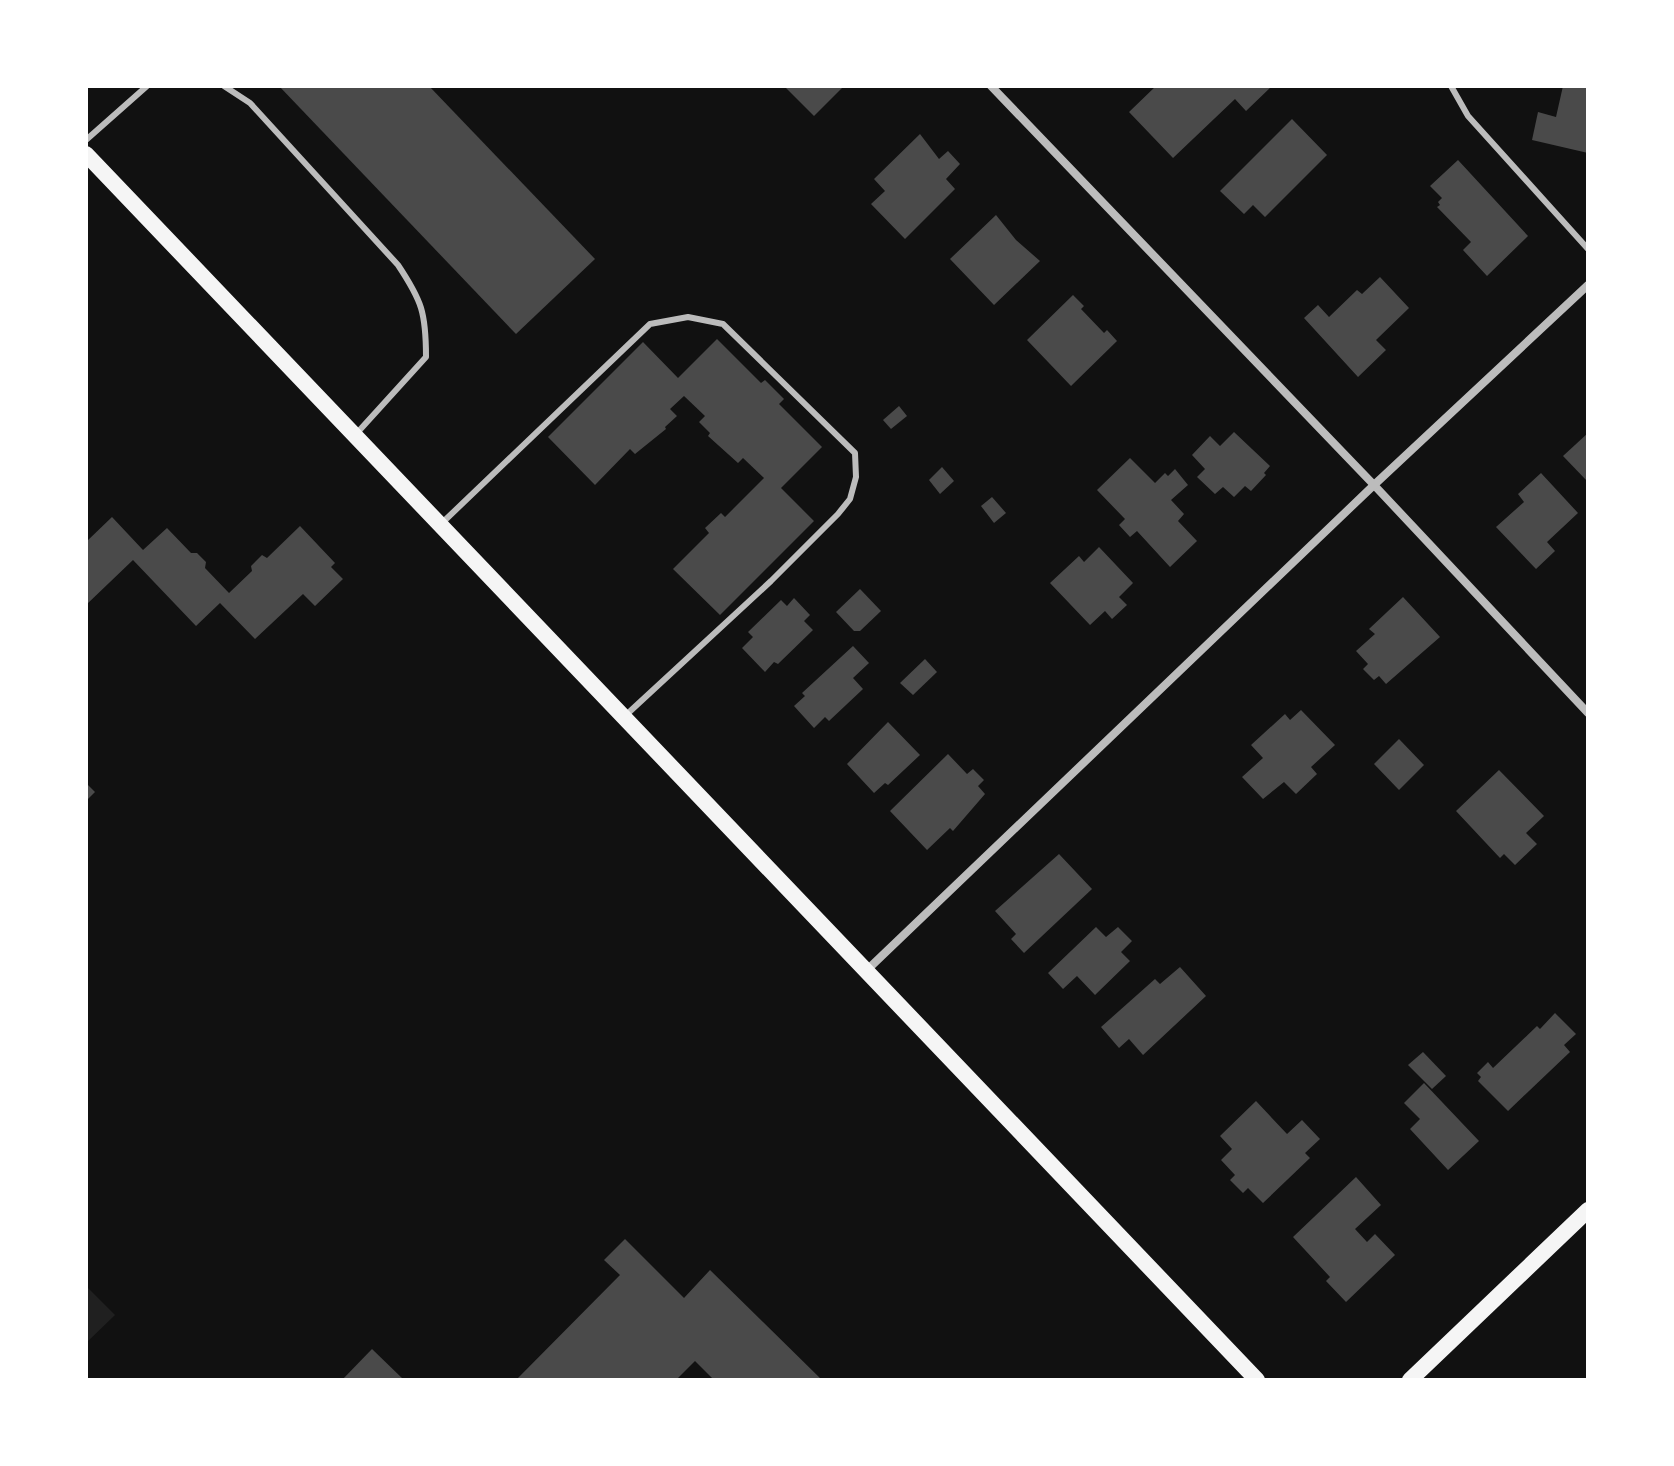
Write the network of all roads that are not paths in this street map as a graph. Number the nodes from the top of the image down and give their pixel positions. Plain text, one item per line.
1 (147, 86) edge
2 (224, 86) edge
3 (991, 86) edge
4 (1451, 86) edge
5 (86, 140) edge
6 (86, 154) edge
7 (1588, 249) edge
8 (1588, 285) edge
9 (355, 436) junction
10 (1374, 485) junction
11 (440, 525) junction
12 (1588, 713) edge
13 (623, 717) junction
14 (866, 972) junction
15 (1588, 1210) edge
16 (1257, 1380) edge
17 (1410, 1380) edge

1 - 5 lane
2 - 9 lane
3 - 10 street
4 - 7 lane
6 - 9 main road
8 - 10 street
9 - 11 main road
10 - 12 street
10 - 14 street
11 - 13 main road
11 - 13 lane
13 - 14 main road
14 - 16 main road
15 - 17 main road

